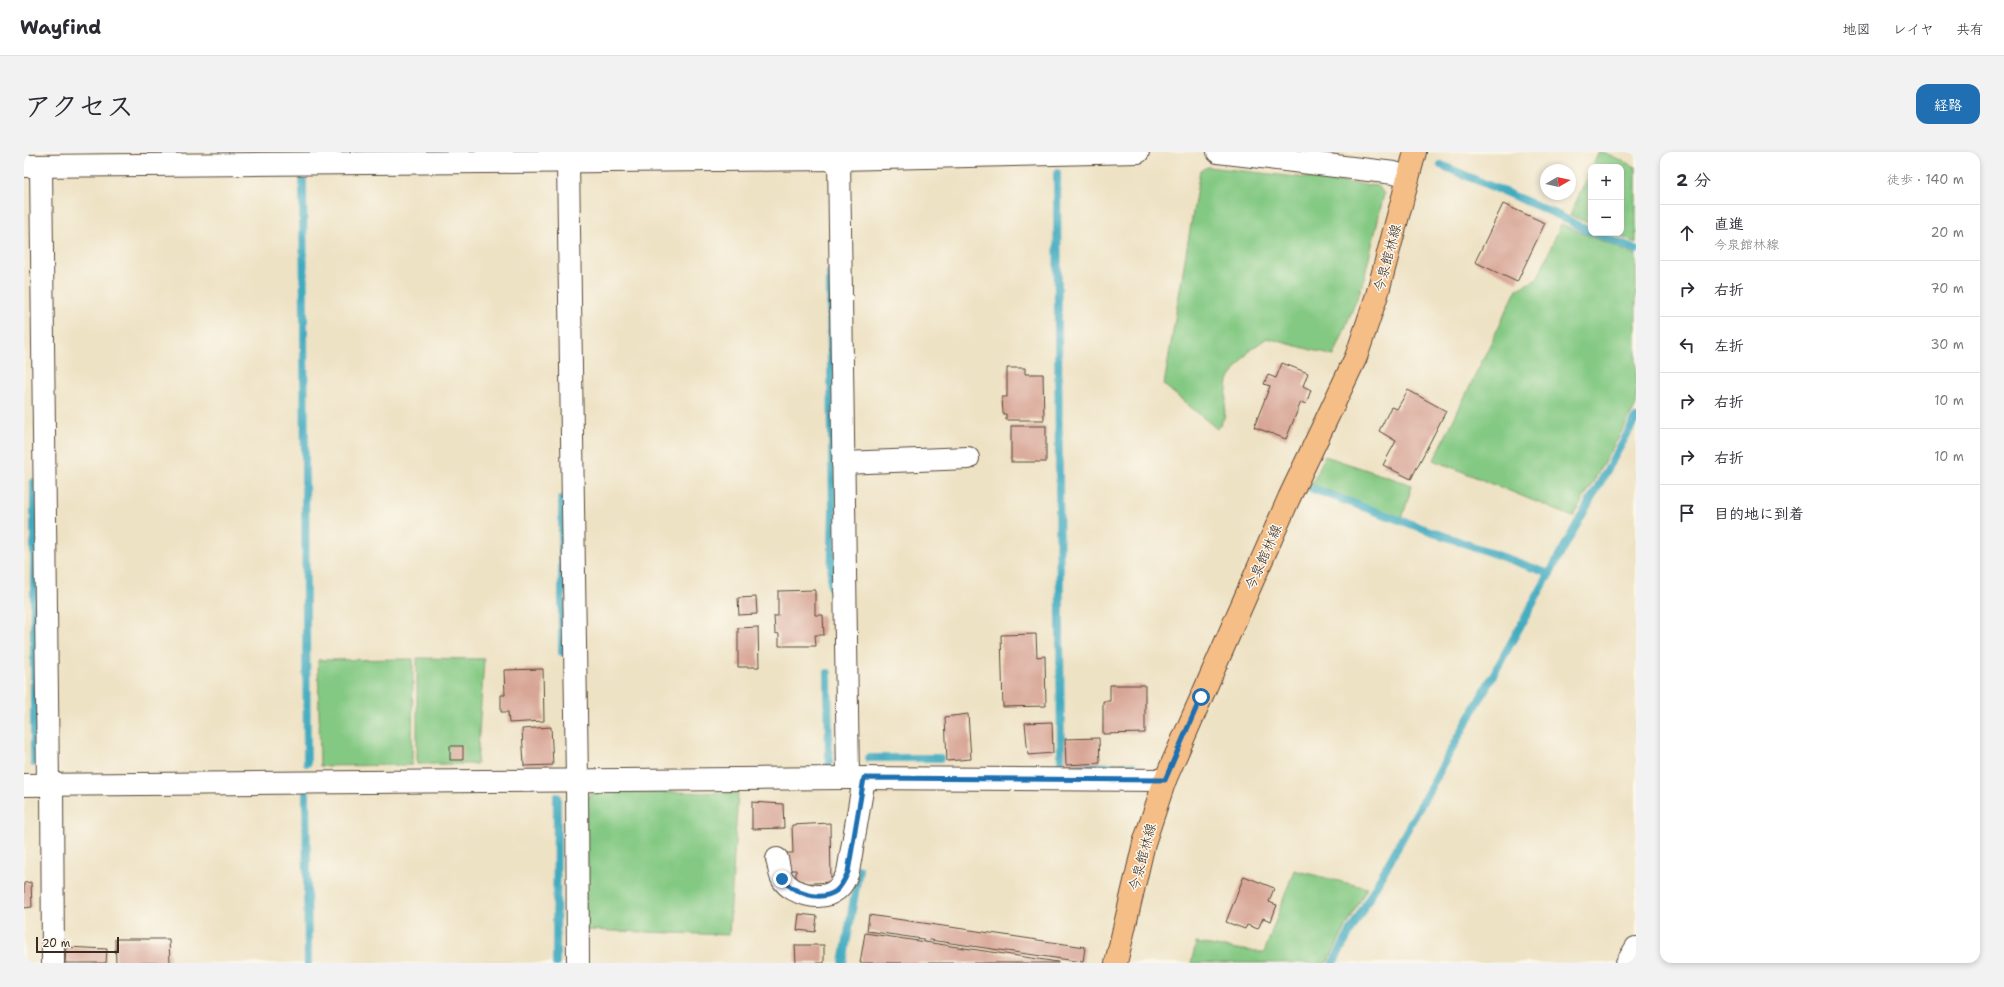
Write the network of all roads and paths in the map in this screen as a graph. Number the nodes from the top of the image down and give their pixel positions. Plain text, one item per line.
1 (1138, 152) edge
2 (1218, 152) edge
3 (1415, 152) edge
4 (679, 156) edge
5 (194, 158) edge
6 (839, 159) junction
7 (568, 161) junction
8 (32, 166) edge
9 (1407, 177) junction
10 (968, 458) dead end
11 (843, 463) junction
12 (856, 778) junction
13 (1165, 780) junction
14 (577, 781) junction
15 (50, 784) junction
16 (24, 785) edge
17 (777, 859) dead end
18 (1636, 948) edge
19 (53, 963) edge
20 (578, 963) edge
21 (1116, 963) edge
22 (1627, 963) edge

1 - 6 street
2 - 9 street
3 - 9 main road, 今泉館林線
4 - 6 street
4 - 7 street
5 - 7 street
5 - 8 street
6 - 11 street
7 - 14 street
8 - 15 street
9 - 13 main road, 今泉館林線
10 - 11 street
11 - 12 street
12 - 13 street
12 - 14 street
12 - 17 street
13 - 21 main road, 今泉館林線
14 - 15 street
14 - 20 street
15 - 16 street
15 - 19 street
18 - 22 street

